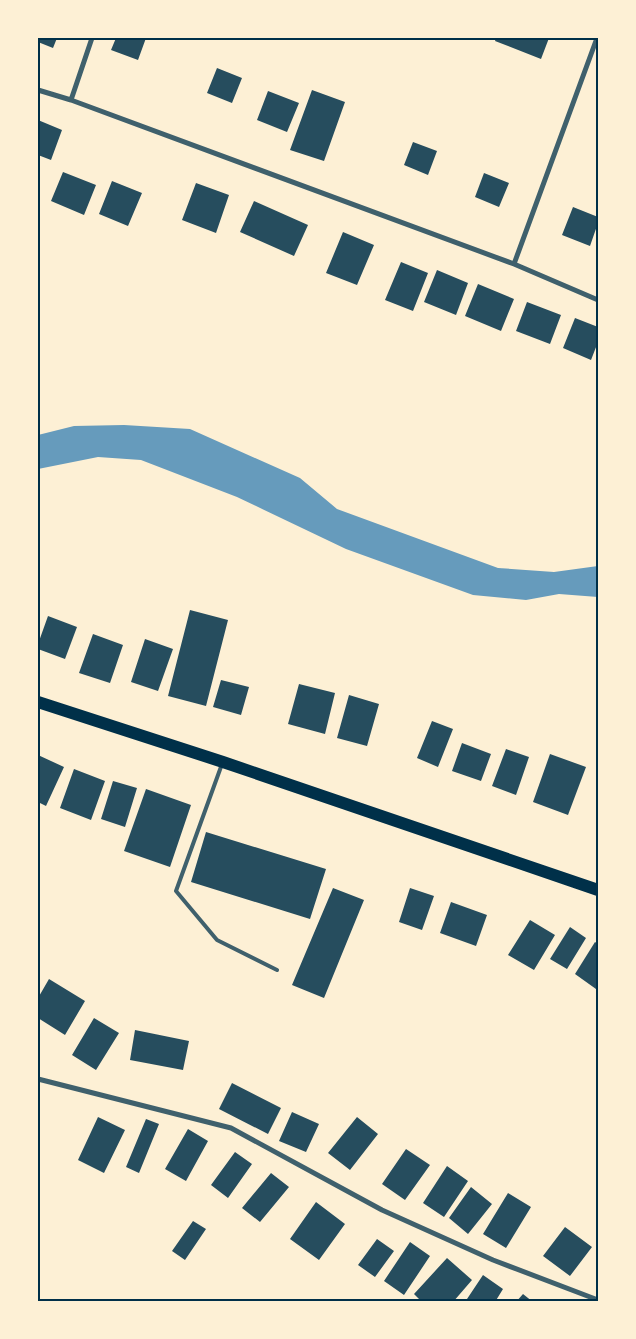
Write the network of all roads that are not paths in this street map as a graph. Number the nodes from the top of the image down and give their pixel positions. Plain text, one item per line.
1 (92, 38) edge
2 (597, 38) edge
3 (38, 90) edge
4 (71, 100) junction
5 (514, 264) junction
6 (598, 300) edge
7 (38, 702) edge
8 (223, 762) junction
9 (598, 890) edge
10 (277, 970) dead end
11 (38, 1079) edge
12 (598, 1300) edge

1 - 4 street
2 - 5 street
3 - 4 street
4 - 5 street
5 - 6 street
7 - 8 main road
8 - 9 main road
8 - 10 lane
11 - 12 street

